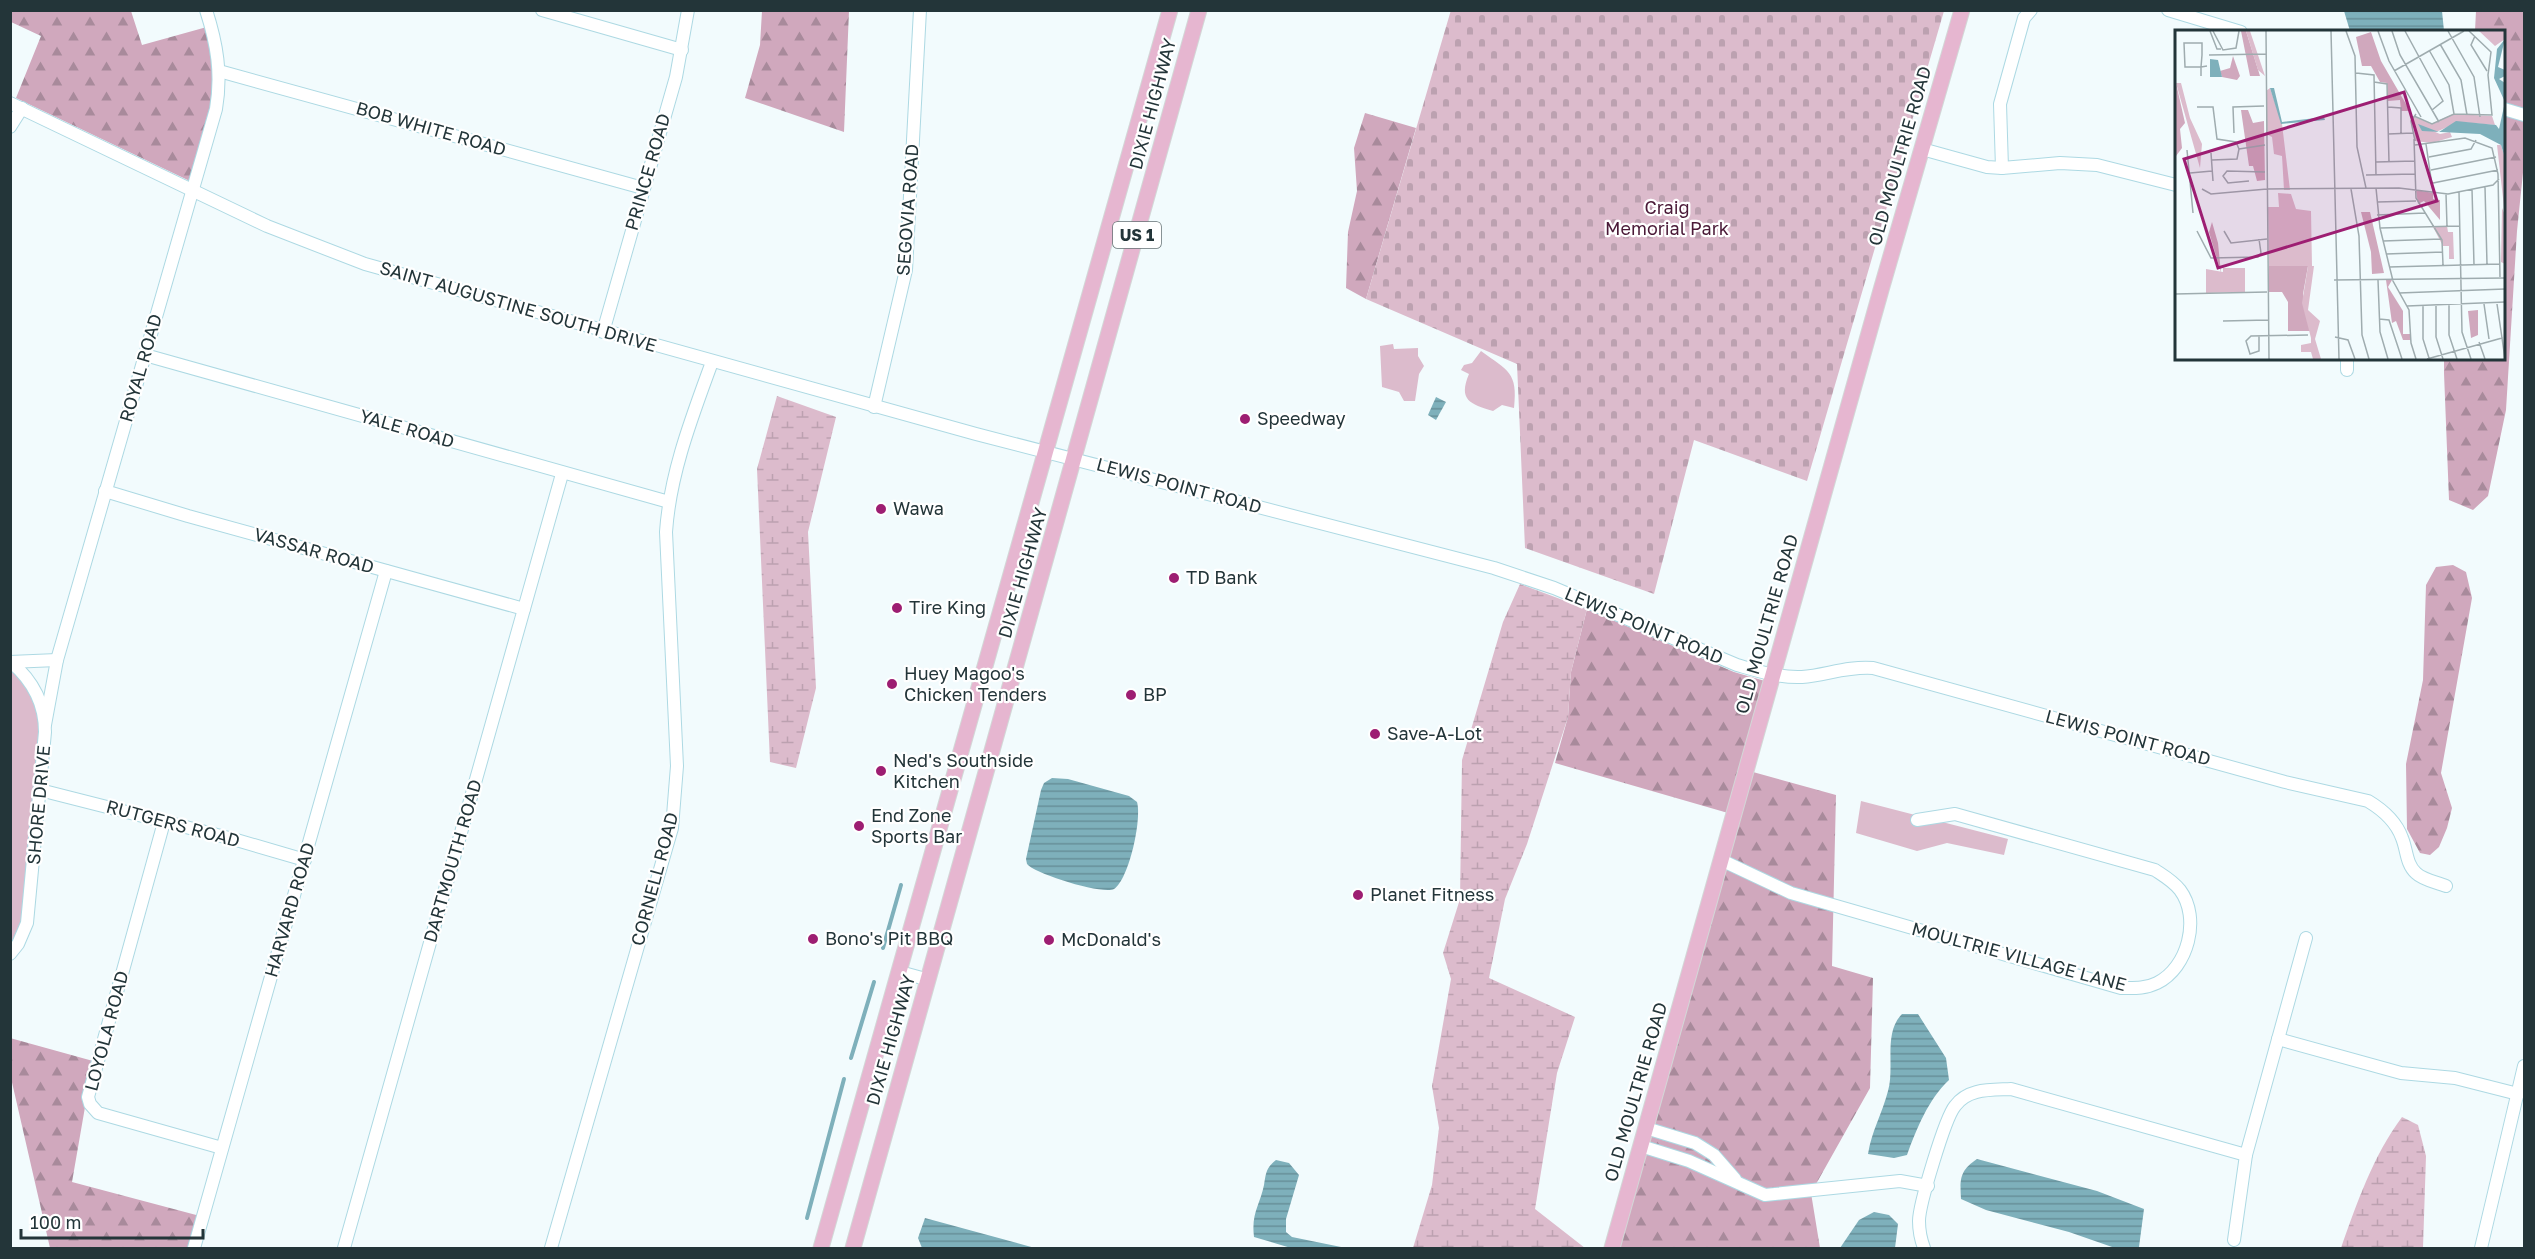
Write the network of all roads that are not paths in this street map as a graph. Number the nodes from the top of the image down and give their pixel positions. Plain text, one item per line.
1 (206, 10) edge
2 (542, 10) edge
3 (688, 10) edge
4 (920, 10) edge
5 (1170, 10) edge
6 (1199, 10) edge
7 (1962, 10) edge
8 (2031, 10) edge
9 (2168, 10) edge
10 (2234, 30) edge
11 (682, 50) junction
12 (219, 71) junction
13 (16, 106) edge
14 (2505, 109) edge
15 (2524, 115) edge
16 (10, 127) edge
17 (1922, 149) junction
18 (2002, 168) junction
19 (2175, 185) edge
20 (643, 188) junction
21 (192, 189) junction
22 (603, 332) junction
23 (145, 355) junction
24 (712, 362) junction
25 (874, 407) junction
26 (1046, 452) junction
27 (1075, 459) junction
28 (562, 474) junction
29 (105, 491) junction
30 (669, 502) junction
31 (386, 571) junction
32 (524, 609) junction
33 (57, 660) junction
34 (11, 662) edge
35 (1772, 675) junction
36 (45, 725) junction
37 (40, 790) junction
38 (1917, 820) dead end
39 (164, 822) junction
40 (305, 860) junction
41 (1721, 860) junction
42 (2446, 886) dead end
43 (2306, 938) dead end
44 (10, 954) edge
45 (900, 972) junction
46 (929, 980) junction
47 (2278, 1039) junction
48 (2524, 1066) edge
49 (2518, 1094) junction
50 (1646, 1128) junction
51 (1641, 1146) junction
52 (222, 1148) junction
53 (2246, 1155) junction
54 (1736, 1180) junction
55 (1928, 1186) junction
56 (2234, 1240) dead end
57 (194, 1248) edge
58 (344, 1248) edge
59 (551, 1248) edge
60 (822, 1248) edge
61 (853, 1248) edge
62 (1612, 1248) edge
63 (1924, 1248) edge
64 (2481, 1248) edge

1 - 12 street, ROYAL ROAD
2 - 11 street
3 - 11 street, PRINCE ROAD
4 - 25 street, SEGOVIA ROAD
5 - 26 main road, DIXIE HIGHWAY / US 1
6 - 27 main road, DIXIE HIGHWAY / US 1
7 - 17 main road, OLD MOULTRIE ROAD
8 - 18 street
9 - 10 street
11 - 20 street, PRINCE ROAD
12 - 20 street, BOB WHITE ROAD
12 - 21 street, ROYAL ROAD
13 - 16 street
13 - 21 street, SAINT AUGUSTINE SOUTH DRIVE
14 - 15 street
17 - 18 street
17 - 35 main road, OLD MOULTRIE ROAD
18 - 19 street
20 - 22 street, PRINCE ROAD
21 - 22 street, SAINT AUGUSTINE SOUTH DRIVE
21 - 23 street, ROYAL ROAD
22 - 24 street, SAINT AUGUSTINE SOUTH DRIVE
23 - 28 street, YALE ROAD
23 - 29 street, ROYAL ROAD
24 - 25 street, SAINT AUGUSTINE SOUTH DRIVE
24 - 30 street, CORNELL ROAD
25 - 26 street, SAINT AUGUSTINE SOUTH DRIVE
26 - 27 street, LEWIS POINT ROAD
26 - 45 main road, DIXIE HIGHWAY / US 1
27 - 35 street, LEWIS POINT ROAD
27 - 46 main road, DIXIE HIGHWAY / US 1
28 - 30 street, YALE ROAD
28 - 32 street, DARTMOUTH ROAD
29 - 31 street, VASSAR ROAD
29 - 33 street, ROYAL ROAD
30 - 59 street, CORNELL ROAD
31 - 32 street, VASSAR ROAD
31 - 40 street, HARVARD ROAD
32 - 58 street, DARTMOUTH ROAD
33 - 34 street, SHORE DRIVE
33 - 36 street, ROYAL ROAD
34 - 36 street, SHORE DRIVE
35 - 41 main road, OLD MOULTRIE ROAD
35 - 42 street, LEWIS POINT ROAD
36 - 37 street, SHORE DRIVE
37 - 39 street, RUTGERS ROAD
37 - 44 street, SHORE DRIVE
38 - 41 street, MOULTRIE VILLAGE LANE
39 - 40 street, RUTGERS ROAD
39 - 52 street, LOYOLA ROAD
40 - 52 street, HARVARD ROAD
41 - 50 main road, OLD MOULTRIE ROAD
43 - 47 street
45 - 46 street
45 - 60 main road, DIXIE HIGHWAY / US 1
46 - 61 main road, DIXIE HIGHWAY / US 1
47 - 49 street
47 - 53 street
48 - 49 street
49 - 64 street
50 - 51 main road, OLD MOULTRIE ROAD
50 - 54 street
51 - 54 street
51 - 62 main road, OLD MOULTRIE ROAD
52 - 57 street, HARVARD ROAD
53 - 55 street
53 - 56 street
54 - 55 street
55 - 63 street

